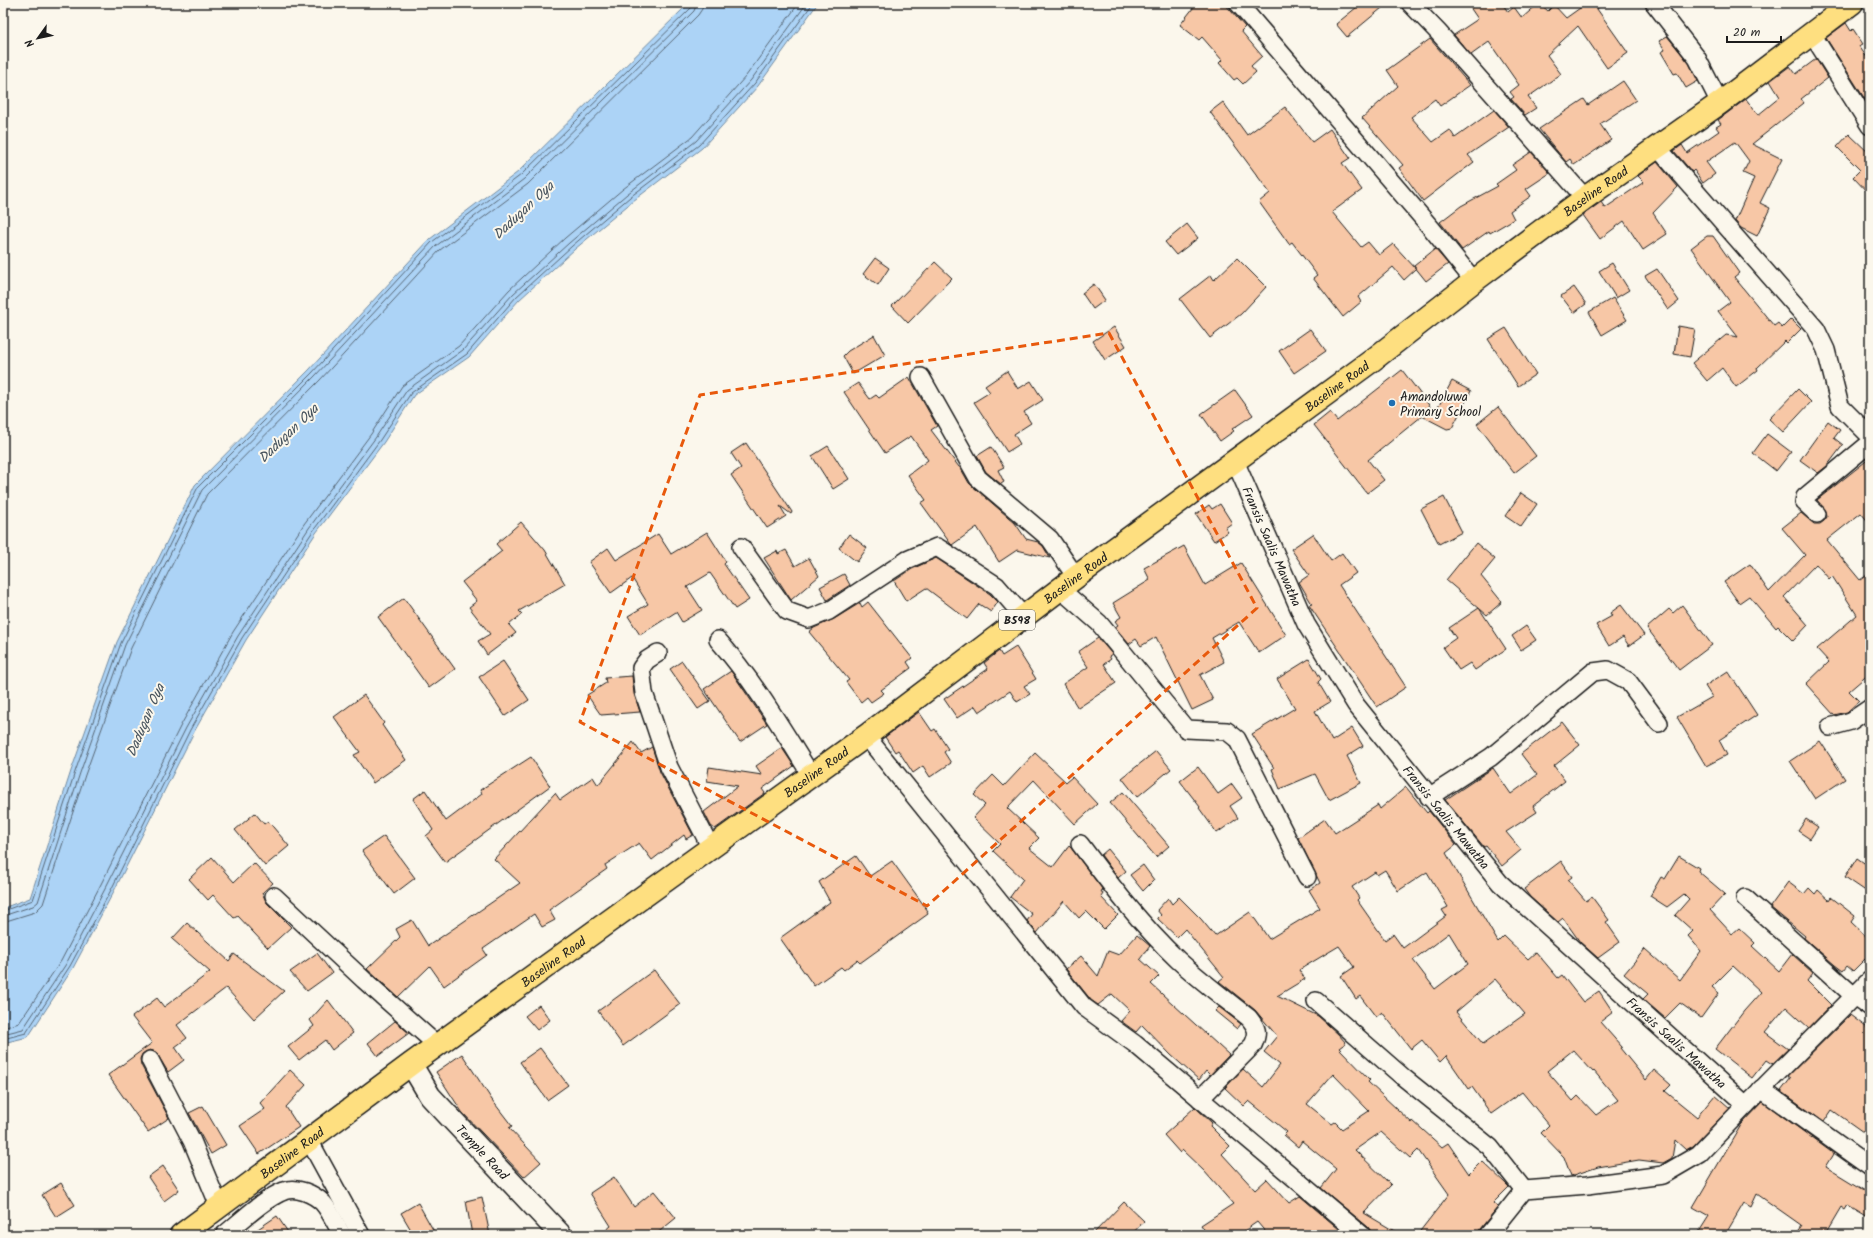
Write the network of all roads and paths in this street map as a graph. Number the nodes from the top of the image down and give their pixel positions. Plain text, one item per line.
1 (1238, 3) edge
2 (1410, 3) edge
3 (1654, 3) edge
4 (1852, 3) edge
5 (1812, 34) junction
6 (1720, 103) junction
7 (1870, 126) edge
8 (1657, 148) junction
9 (1585, 198) junction
10 (1474, 281) junction
11 (921, 377) dead end
12 (1870, 436) edge
13 (1870, 443) edge
14 (1235, 461) junction
15 (1816, 514) dead end
16 (741, 547) dead end
17 (1068, 583) junction
18 (1023, 616) junction
19 (718, 640) dead end
20 (658, 653) dead end
21 (1870, 708) edge
22 (1659, 723) dead end
23 (1830, 727) dead end
24 (866, 736) junction
25 (811, 775) junction
26 (1429, 797) junction
27 (1080, 844) dead end
28 (711, 848) junction
29 (1307, 877) dead end
30 (274, 896) dead end
31 (1745, 898) dead end
32 (1870, 980) edge
33 (1854, 996) junction
34 (1316, 1001) dead end
35 (1870, 1007) edge
36 (437, 1045) junction
37 (150, 1060) dead end
38 (411, 1064) junction
39 (1761, 1090) junction
40 (1200, 1099) junction
41 (1746, 1105) junction
42 (309, 1140) junction
43 (1870, 1167) edge
44 (1524, 1190) junction
45 (219, 1206) junction
46 (181, 1235) edge
47 (224, 1235) edge
48 (342, 1235) edge
49 (361, 1235) edge
50 (561, 1235) edge
51 (1362, 1235) edge
52 (1488, 1235) edge

1 - 10 street
2 - 9 street
3 - 6 street
4 - 5 main road, Baseline Road / B598
5 - 6 main road, Baseline Road / B598
5 - 7 street
6 - 8 main road, Baseline Road / B598
8 - 9 main road, Baseline Road / B598
8 - 12 street
9 - 10 main road, Baseline Road / B598
10 - 14 main road, Baseline Road / B598
11 - 17 street
13 - 15 street
14 - 17 main road, Baseline Road / B598
14 - 26 street, Fransis Saalis Mawatha
16 - 18 street
17 - 18 main road, Baseline Road / B598
17 - 29 street
18 - 24 main road, Baseline Road / B598
19 - 25 street
20 - 28 street
21 - 23 street
22 - 26 street
24 - 25 main road, Baseline Road / B598
24 - 40 street
25 - 28 main road, Baseline Road / B598
26 - 41 street, Fransis Saalis Mawatha
27 - 40 street
28 - 36 main road, Baseline Road / B598
30 - 36 street
31 - 33 street
32 - 33 street
33 - 35 street
33 - 39 street
34 - 44 street
36 - 38 main road, Baseline Road / B598
37 - 45 street
38 - 42 main road, Baseline Road / B598
38 - 50 street, Temple Road
39 - 41 street
39 - 43 street
40 - 51 street
41 - 44 street
42 - 45 main road, Baseline Road / B598
42 - 49 street
44 - 52 street
45 - 46 main road, Baseline Road / B598
47 - 48 street

